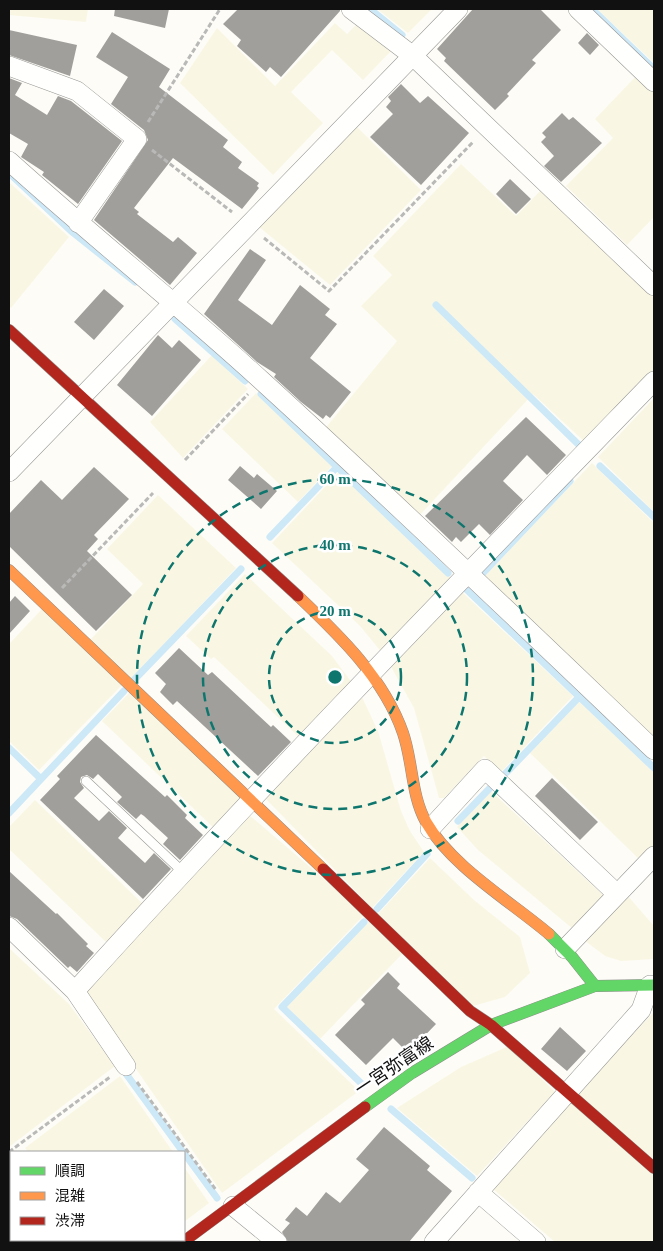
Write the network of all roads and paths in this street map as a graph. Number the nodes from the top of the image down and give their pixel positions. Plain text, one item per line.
1 (220, 9) edge
2 (351, 9) edge
3 (458, 9) edge
4 (578, 9) edge
5 (413, 56) junction
6 (9, 66) edge
7 (654, 82) edge
8 (487, 127) junction
9 (137, 139) junction
10 (9, 162) edge
11 (78, 223) junction
12 (249, 225) junction
13 (654, 286) edge
14 (175, 302) junction
15 (9, 330) edge
16 (654, 381) edge
17 (81, 396) junction
18 (9, 472) edge
19 (9, 570) edge
20 (469, 572) junction
21 (371, 673) junction
22 (654, 750) edge
23 (86, 781) dead end
24 (252, 800) junction
25 (430, 829) junction
26 (654, 856) edge
27 (183, 872) junction
28 (617, 894) junction
29 (9, 927) edge
30 (565, 949) junction
31 (652, 985) edge
32 (595, 986) junction
33 (75, 991) junction
34 (491, 1025) junction
35 (126, 1066) junction
36 (566, 1092) junction
37 (10, 1151) edge
38 (654, 1168) edge
39 (478, 1192) junction
40 (231, 1207) junction
41 (196, 1239) edge
42 (276, 1242) edge
43 (434, 1242) edge
44 (536, 1242) edge

1 - 9 path
2 - 5 street
3 - 5 street
4 - 7 street
5 - 8 street
5 - 12 street
6 - 9 street
8 - 12 path
8 - 13 street
9 - 11 street
9 - 12 path
10 - 11 street
11 - 14 street
12 - 14 street
14 - 17 street
14 - 20 street
15 - 17 street
16 - 20 street
17 - 18 street
17 - 21 street
19 - 24 street
20 - 21 street
20 - 22 street
21 - 24 street
21 - 25 street
23 - 27 lane
24 - 27 street
24 - 34 street
25 - 28 street
25 - 30 street
26 - 28 street
27 - 33 street
28 - 30 street
29 - 33 street
30 - 32 street
31 - 32 street, 一宮弥富線
31 - 36 street
32 - 34 street, 一宮弥富線
33 - 35 street
34 - 36 street
34 - 40 street, 一宮弥富線
35 - 37 path
35 - 40 path
36 - 38 street
36 - 39 street
39 - 43 street
39 - 44 street
40 - 41 street, 一宮弥富線
40 - 42 street

